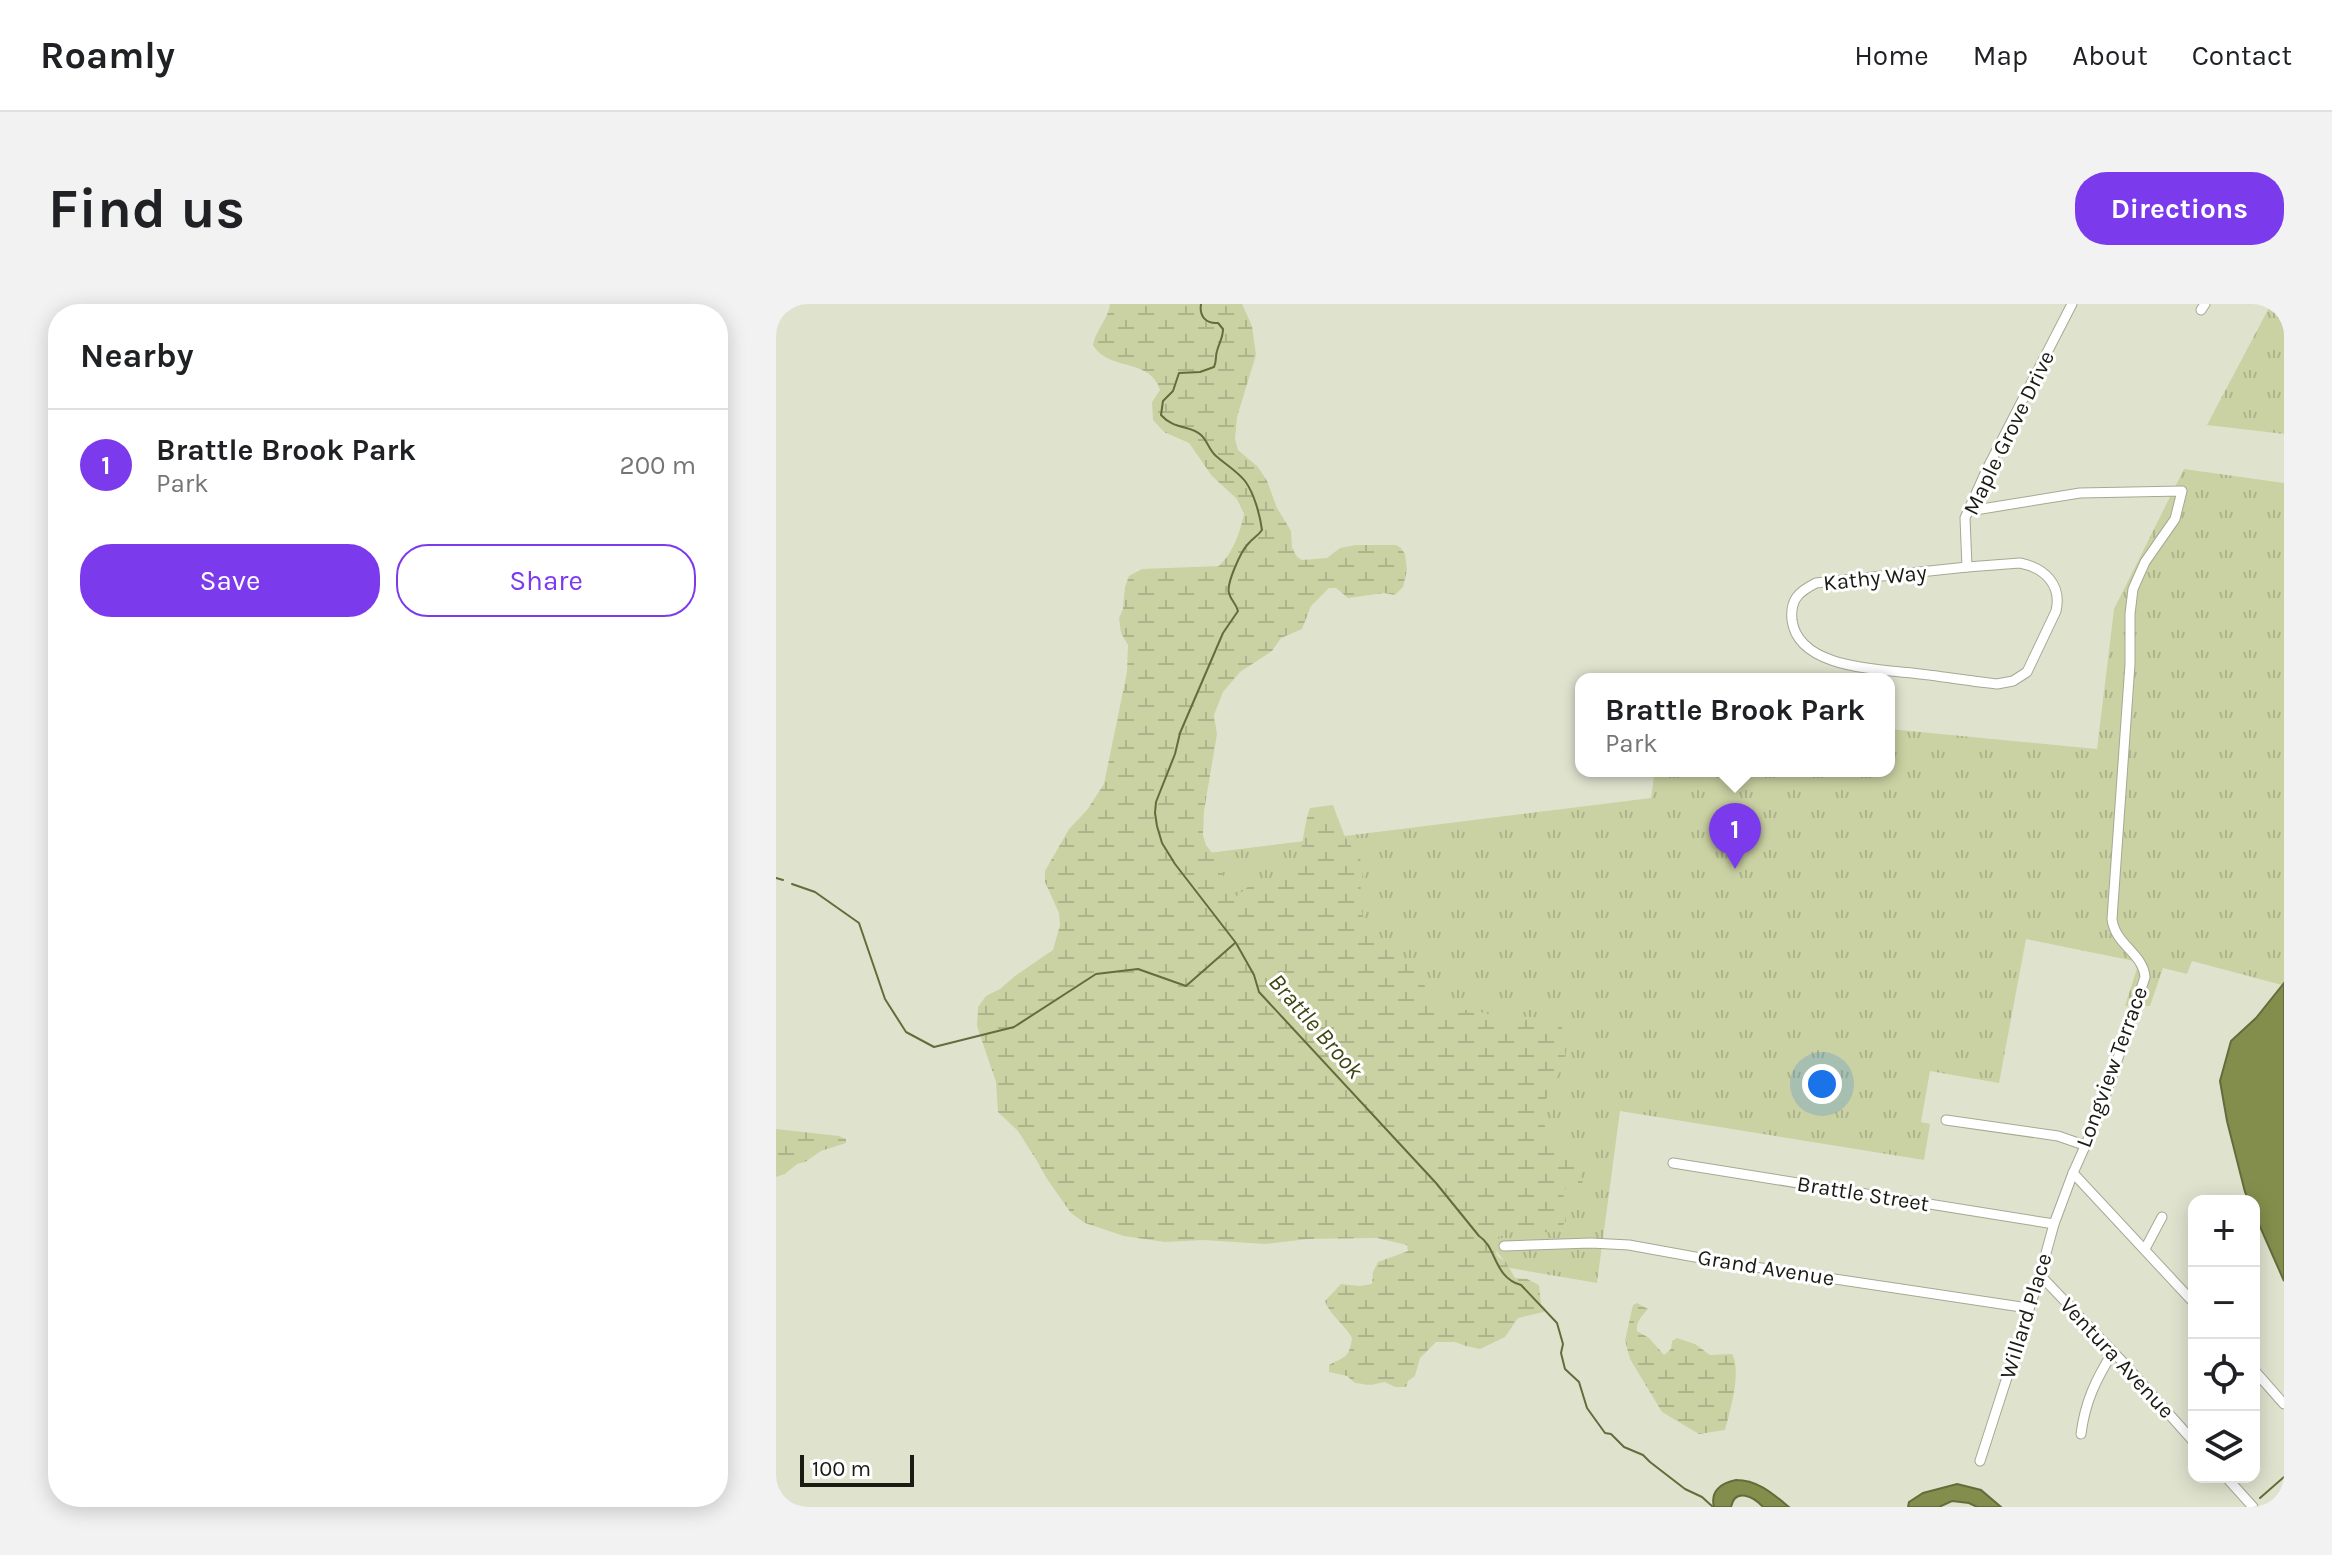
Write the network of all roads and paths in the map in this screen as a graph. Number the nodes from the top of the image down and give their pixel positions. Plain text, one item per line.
1 (2072, 304) edge
2 (1969, 511) junction
3 (1967, 567) junction
4 (1946, 1120) dead end
5 (2084, 1145) junction
6 (1673, 1163) dead end
7 (2073, 1173) junction
8 (2162, 1217) dead end
9 (2054, 1224) junction
10 (1504, 1246) dead end
11 (2145, 1249) junction
12 (2040, 1275) junction
13 (2188, 1296) edge
14 (2028, 1308) junction
15 (2113, 1352) junction
16 (2260, 1377) edge
17 (2284, 1404) edge
18 (2081, 1434) dead end
19 (2188, 1435) edge
20 (1980, 1461) dead end
21 (2231, 1483) edge
22 (2253, 1507) edge

1 - 2 street, Maple Grove Drive
2 - 3 street, Maple Grove Drive
2 - 5 street, Longview Terrace
3 - 3 street, Kathy Way
4 - 5 street
5 - 7 street, Longview Terrace
6 - 9 street, Brattle Street
7 - 9 street, Willard Place
7 - 11 street, Longview Terrace
8 - 11 street
9 - 12 street, Willard Place
10 - 14 street, Grand Avenue
11 - 13 street, Longview Terrace
12 - 14 street, Willard Place
12 - 15 street, Ventura Avenue
14 - 20 street, Willard Place
15 - 18 street
15 - 19 street, Ventura Avenue
16 - 17 street
21 - 22 street

